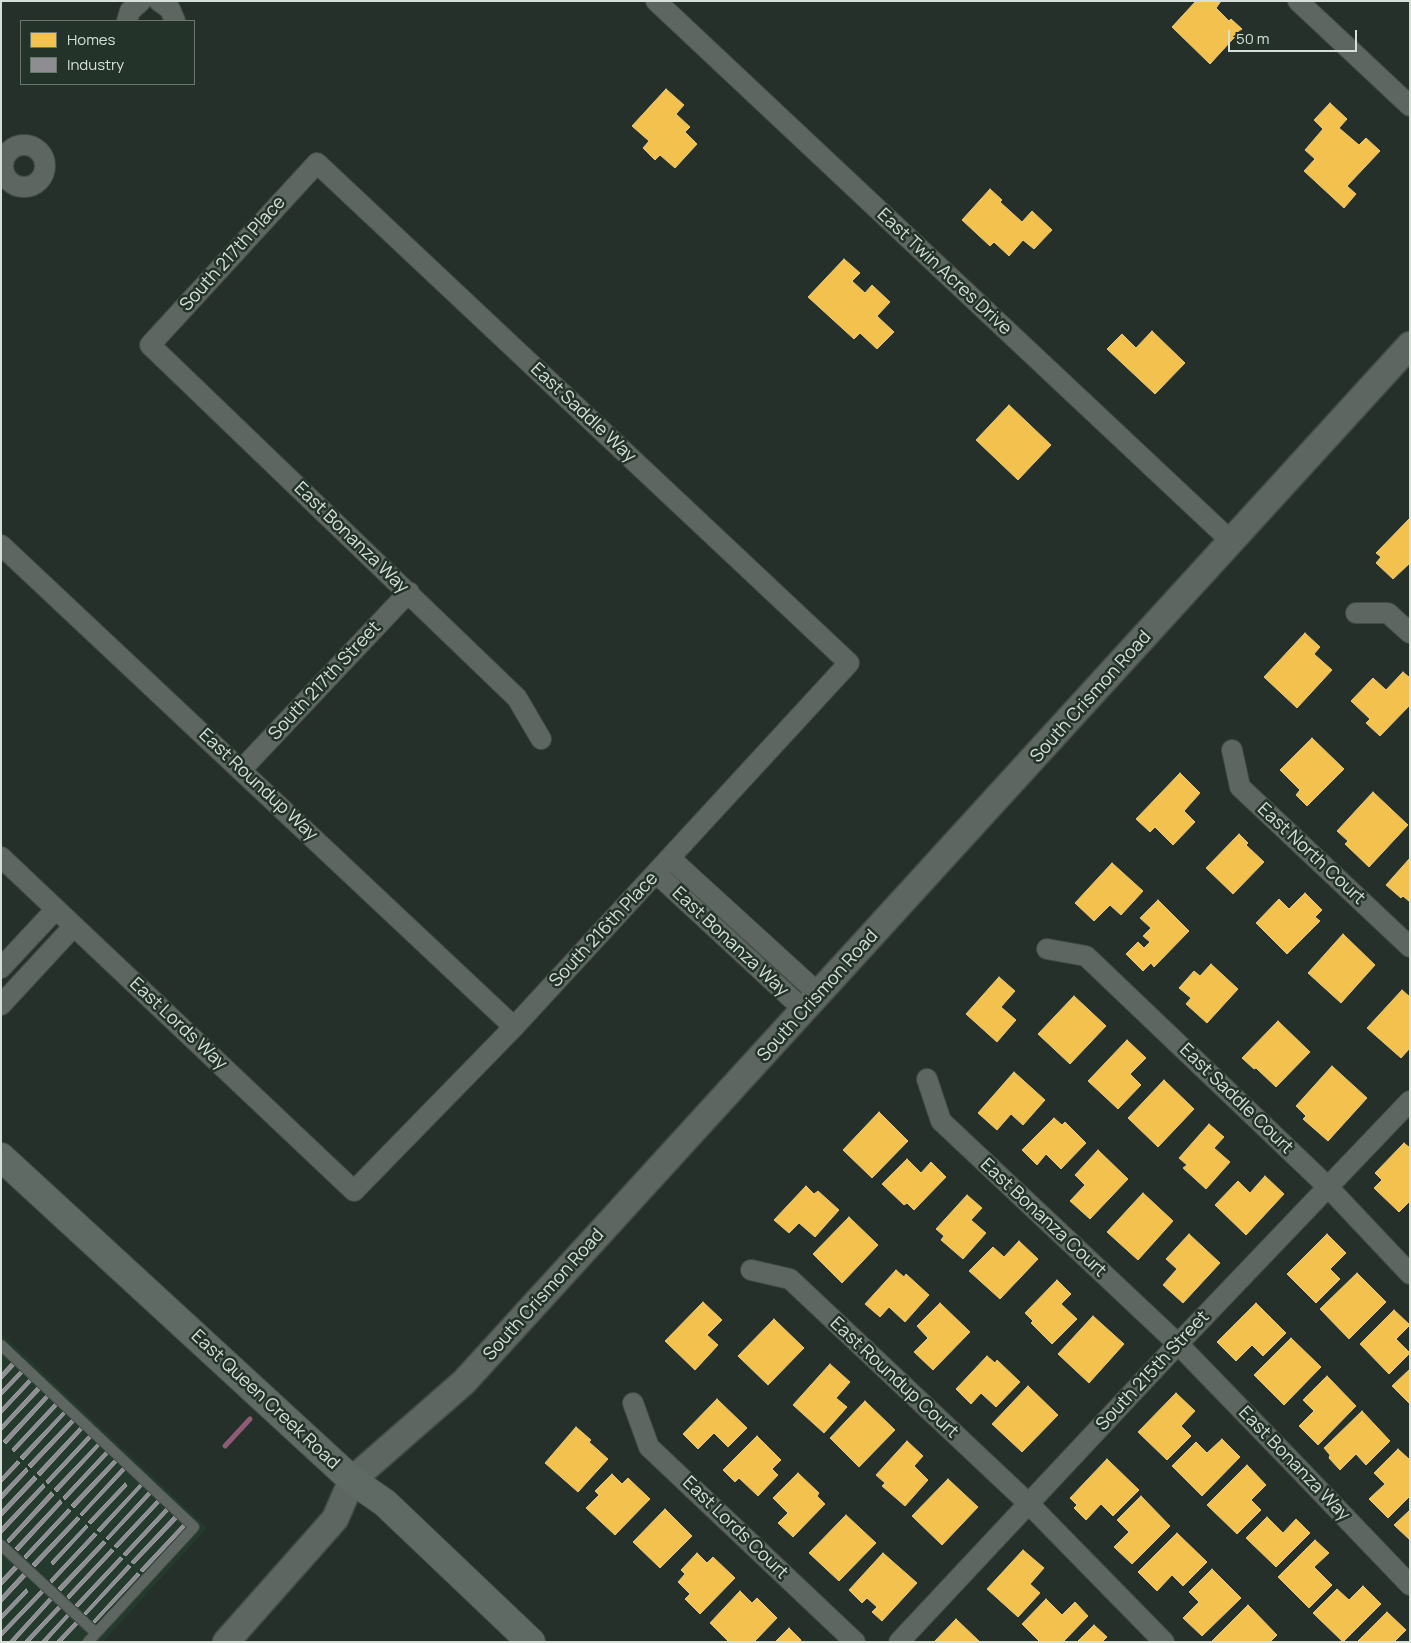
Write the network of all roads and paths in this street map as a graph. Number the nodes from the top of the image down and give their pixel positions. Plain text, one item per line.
1 (141, 1) edge
2 (159, 1) edge
3 (656, 1) edge
4 (1298, 1) edge
5 (127, 20) edge
6 (175, 20) edge
7 (1410, 106) edge
8 (317, 163) joint
9 (150, 345) joint
10 (1410, 345) edge
11 (1232, 542) junction
12 (1, 545) edge
13 (409, 592) junction
14 (1356, 613) dead end
15 (1410, 633) edge
16 (849, 663) joint
17 (541, 739) dead end
18 (1232, 750) dead end
19 (241, 770) junction
20 (1, 857) edge
21 (670, 858) junction
22 (656, 873) junction
23 (56, 909) junction
24 (74, 926) junction
25 (1410, 947) edge
26 (1047, 949) dead end
27 (1, 968) edge
28 (812, 1002) junction
29 (1, 1005) edge
30 (514, 1027) junction
31 (927, 1079) dead end
32 (1410, 1101) edge
33 (1, 1157) edge
34 (1328, 1187) junction
35 (354, 1191) joint
36 (751, 1270) dead end
37 (1410, 1274) edge
38 (1178, 1344) junction
39 (1, 1345) edge
40 (633, 1403) dead end
41 (352, 1480) junction
42 (1028, 1503) junction
43 (1, 1545) edge
44 (1410, 1585) edge
45 (96, 1633) junction
46 (88, 1642) edge
47 (226, 1642) edge
48 (531, 1642) edge
49 (854, 1642) edge
50 (899, 1642) edge
51 (1164, 1642) edge

1 - 5 street
2 - 6 street
3 - 11 street, East Twin Acres Drive
4 - 7 street
8 - 9 street, South 217th Place
8 - 16 street, East Saddle Way
9 - 13 street, East Bonanza Way
10 - 11 street, South Crismon Road
11 - 28 street, South Crismon Road
12 - 19 street, East Roundup Way
13 - 17 street, East Bonanza Way
13 - 19 street, South 217th Street
14 - 15 street
16 - 21 street, South 216th Place
18 - 25 street, East North Court
19 - 30 street, East Roundup Way
20 - 23 street, East Lords Way
21 - 22 street, South 216th Place
21 - 28 street, East Bonanza Way
22 - 28 street, East Bonanza Way
22 - 30 street, South 216th Place
23 - 24 street, East Lords Way
23 - 27 street
24 - 29 street
24 - 35 street, East Lords Way
26 - 34 street, East Saddle Court
28 - 41 street, South Crismon Road
30 - 35 street, South 216th Place
31 - 38 street, East Bonanza Court
32 - 34 street, South 215th Street
33 - 41 main road, East Queen Creek Road
34 - 37 street, East Saddle Court
34 - 38 street, South 215th Street
36 - 42 street, East Roundup Court
38 - 42 street, South 215th Street
38 - 44 street, East Bonanza Way
39 - 45 lane
40 - 49 street, East Lords Court
41 - 47 street, South Crismon Road
41 - 48 main road, East Queen Creek Road
42 - 50 street, South 215th Street
42 - 51 street
43 - 45 lane
45 - 46 lane

